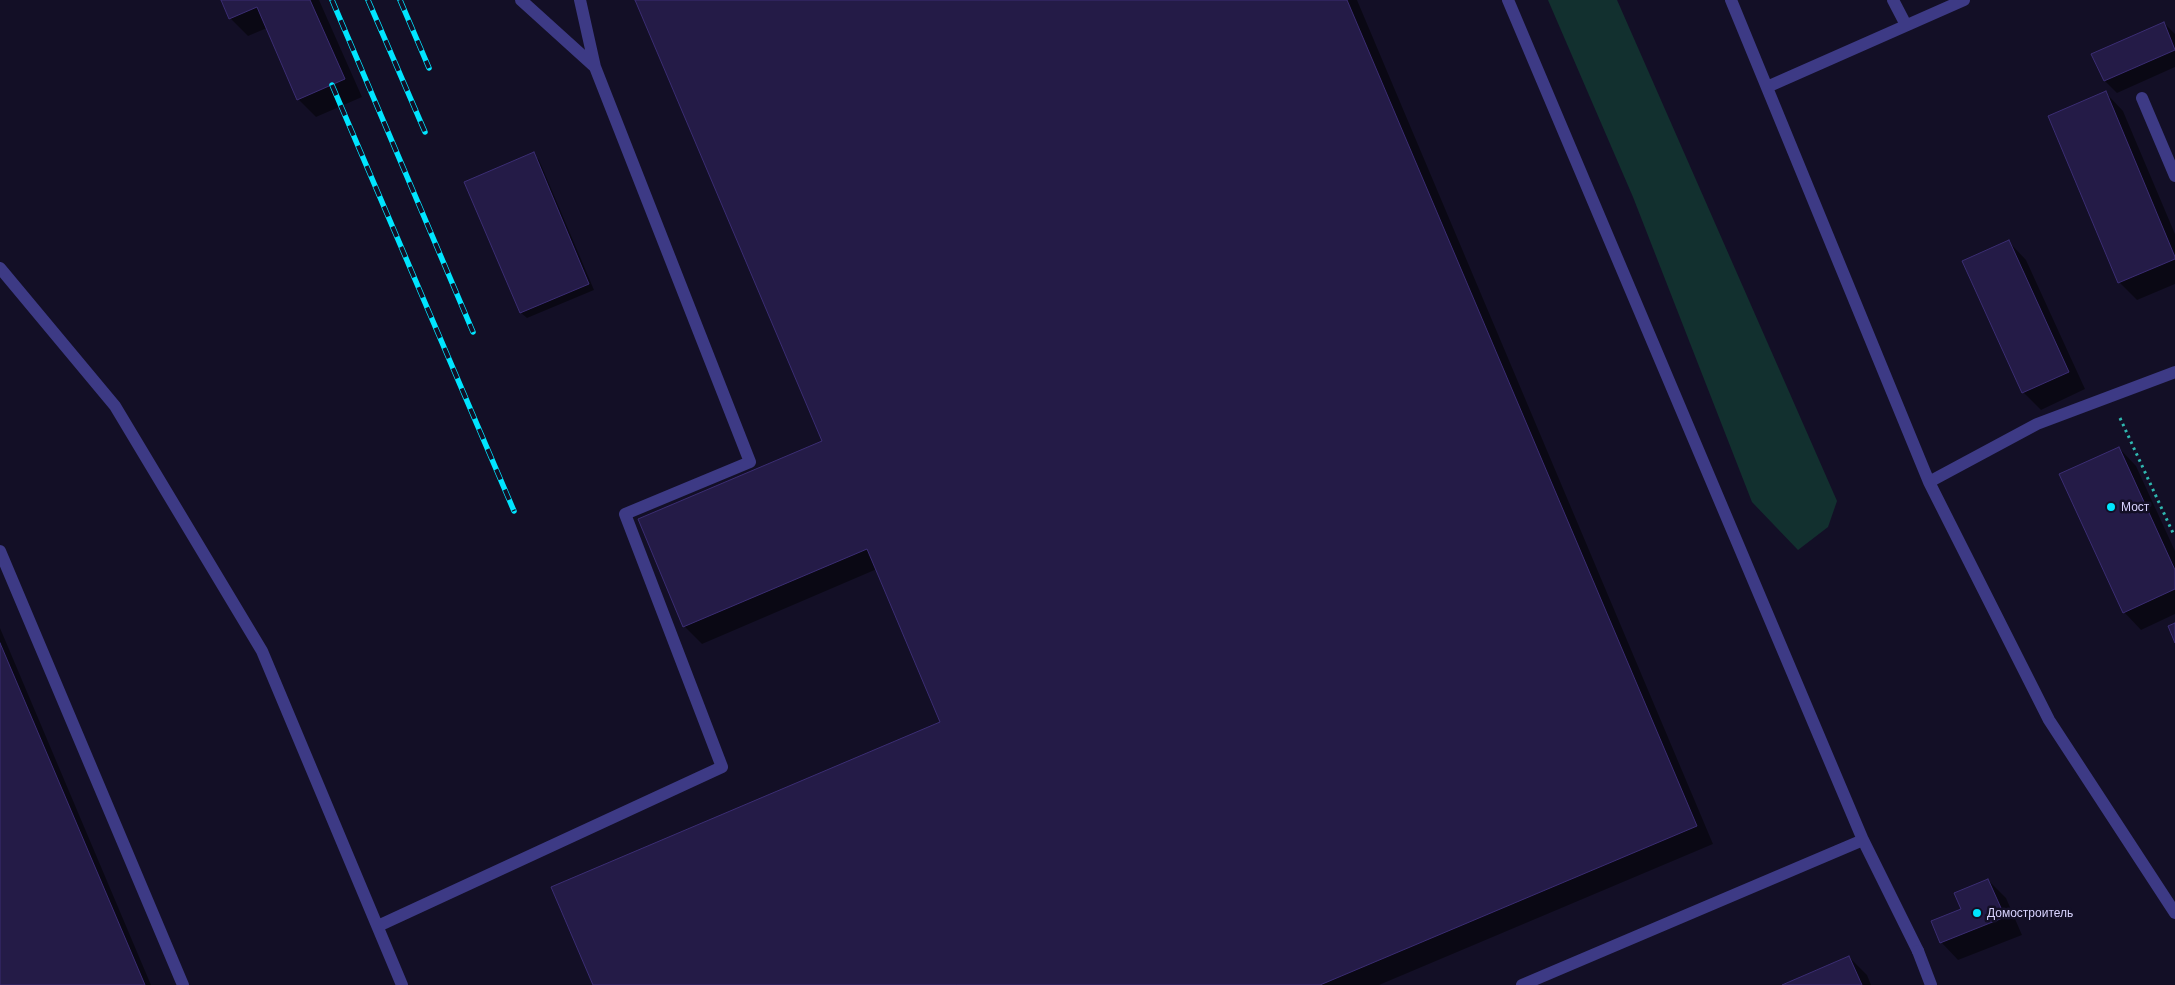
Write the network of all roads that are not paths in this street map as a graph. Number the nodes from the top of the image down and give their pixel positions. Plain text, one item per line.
1 (521, 0) edge
2 (580, 0) edge
3 (1508, 0) edge
4 (1731, 0) edge
5 (1893, 0) edge
6 (1964, 0) edge
7 (1906, 25) junction
8 (595, 67) junction
9 (1767, 87) junction
10 (2142, 98) dead end
11 (2175, 176) edge
12 (0, 268) edge
13 (2175, 372) edge
14 (1930, 482) junction
15 (0, 552) edge
16 (1863, 840) junction
17 (2175, 913) edge
18 (378, 926) junction
19 (183, 985) edge
20 (402, 985) edge
21 (1522, 985) edge
22 (1931, 985) edge

1 - 8 street
2 - 8 street
3 - 16 street
4 - 9 street
5 - 7 street
6 - 7 street
7 - 9 street
8 - 18 street
9 - 14 street
10 - 11 street
12 - 18 street
13 - 14 street
14 - 17 street
15 - 19 street
16 - 21 street
16 - 22 street
18 - 20 street

